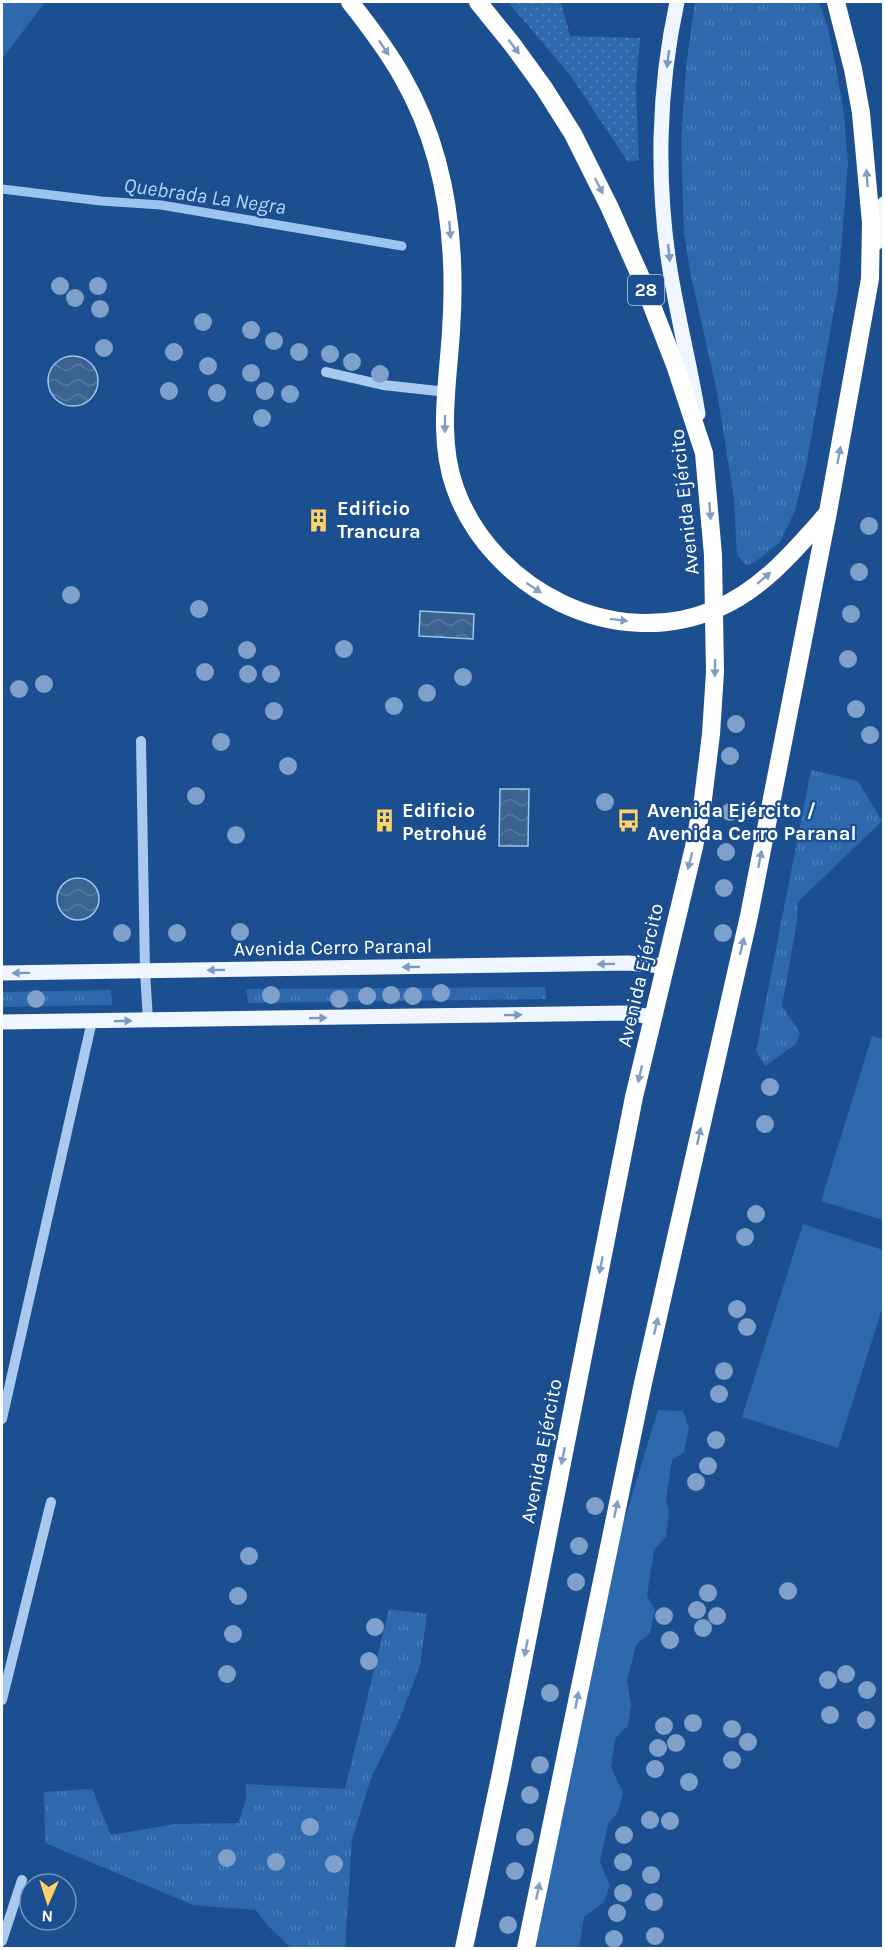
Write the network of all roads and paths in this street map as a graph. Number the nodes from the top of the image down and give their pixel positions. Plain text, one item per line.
1 (350, 2) edge
2 (478, 2) edge
3 (677, 2) edge
4 (836, 2) edge
5 (884, 204) edge
6 (870, 279) junction
7 (326, 372) dead end
8 (447, 392) junction
9 (704, 453) junction
10 (828, 512) junction
11 (715, 610) junction
12 (141, 741) dead end
13 (664, 966) junction
14 (145, 971) junction
15 (2, 973) edge
16 (653, 1017) junction
17 (148, 1020) junction
18 (93, 1021) junction
19 (2, 1022) edge
20 (2, 1419) edge
21 (51, 1502) dead end
22 (2, 1700) edge
23 (18, 1892) edge
24 (2, 1941) edge
25 (464, 1948) edge
26 (526, 1948) edge

1 -> 8 highway
2 -> 9 highway, 28
3 -> 9 main road, Avenida Ejército
6 -> 4 highway
5 - 6 main road
10 -> 6 highway
7 - 8 lane
8 -> 11 highway
9 -> 11 highway, Avenida Ejército
11 -> 10 highway
26 -> 10 highway
11 -> 13 highway, Avenida Ejército
12 - 14 lane
13 -> 14 main road, Avenida Cerro Paranal
13 - 16 highway, Avenida Ejército
14 -> 15 main road, Avenida Cerro Paranal
14 - 17 lane
17 -> 16 main road
16 -> 25 highway, Avenida Ejército
18 -> 17 main road
18 - 19 main road
18 - 20 lane
21 - 22 lane
23 - 24 lane

